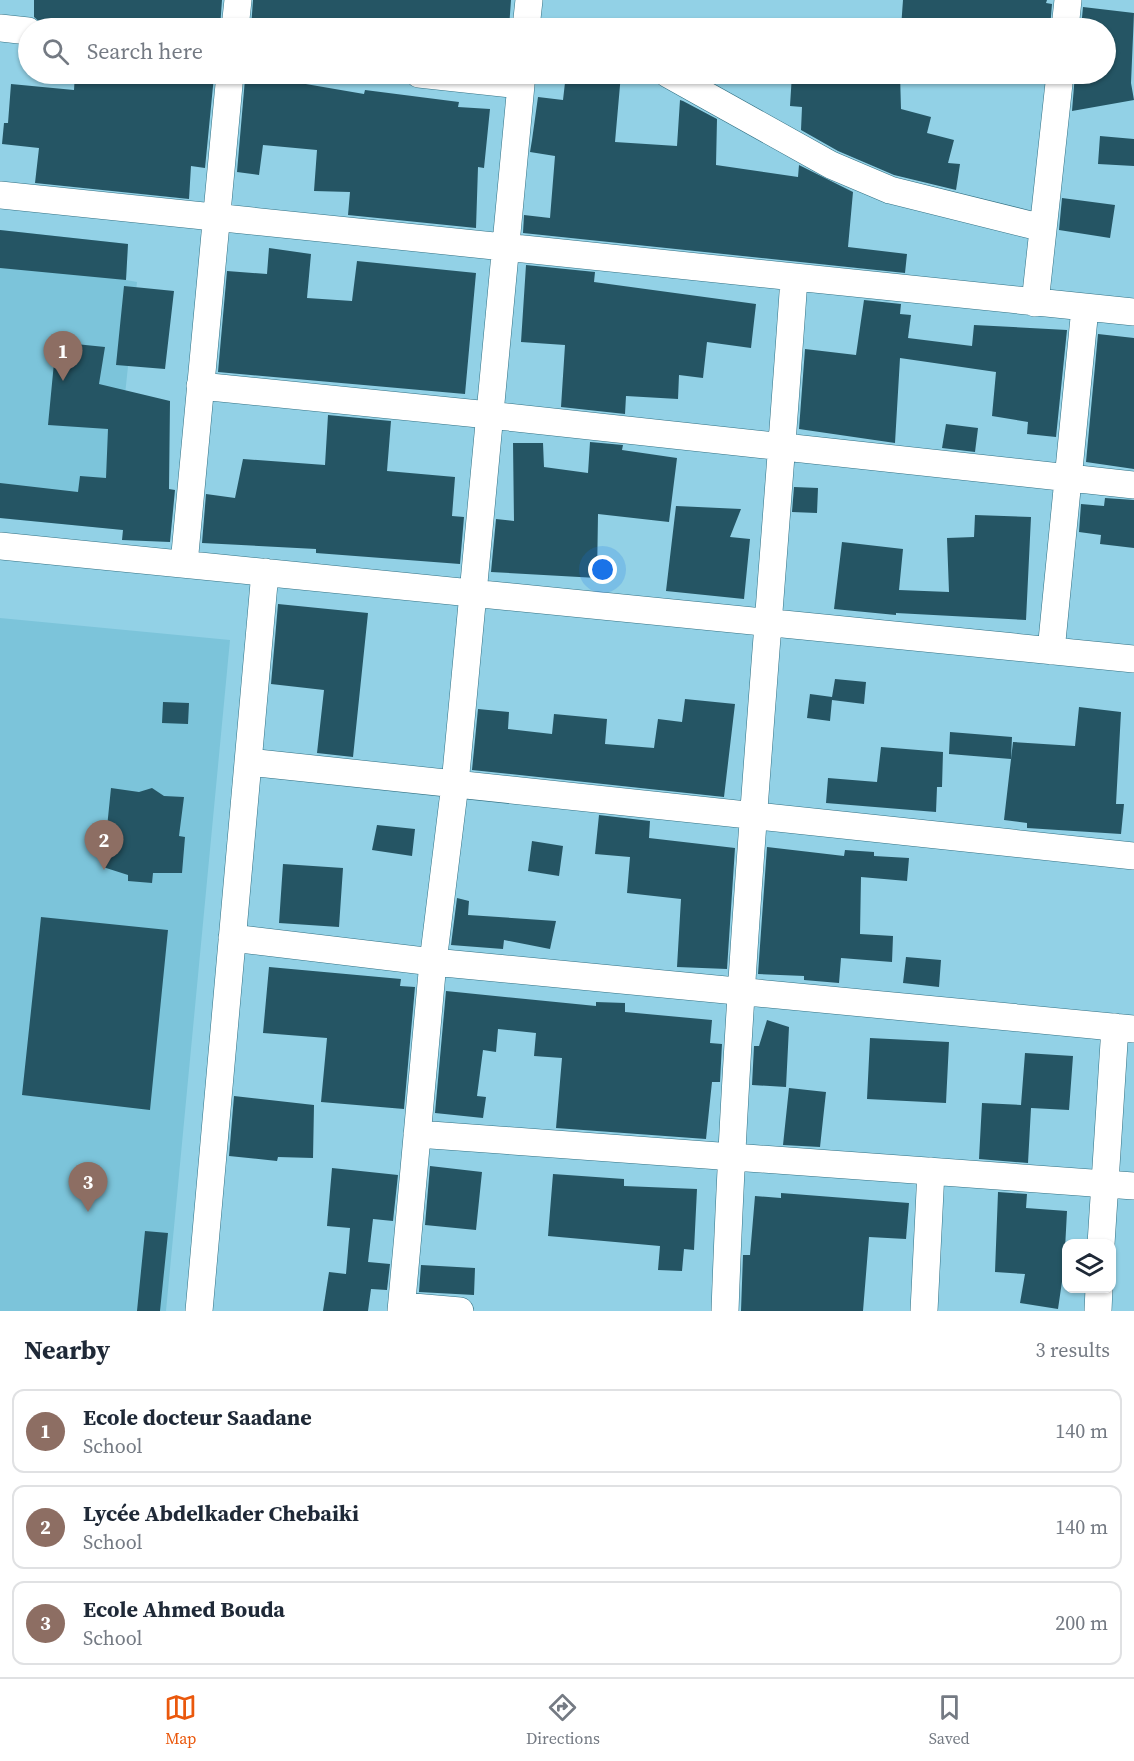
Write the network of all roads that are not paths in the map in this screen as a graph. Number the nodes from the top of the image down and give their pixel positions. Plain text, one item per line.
1 (238, 0) edge
2 (529, 0) edge
3 (1068, 0) edge
4 (236, 18) edge
5 (527, 18) edge
6 (1066, 18) edge
7 (0, 28) edge
8 (18, 30) edge
9 (229, 84) edge
10 (520, 84) edge
11 (686, 84) edge
12 (1059, 84) edge
13 (0, 195) edge
14 (214, 218) junction
15 (1043, 228) junction
16 (504, 249) junction
17 (794, 279) junction
18 (1035, 303) junction
19 (1085, 308) junction
20 (1134, 312) edge
21 (200, 386) junction
22 (489, 415) junction
23 (782, 447) junction
24 (1066, 478) junction
25 (1134, 485) edge
26 (0, 546) edge
27 (184, 564) junction
28 (265, 572) junction
29 (472, 593) junction
30 (770, 623) junction
31 (1051, 651) junction
32 (1134, 659) edge
33 (248, 762) junction
34 (455, 784) junction
35 (753, 816) junction
36 (1134, 856) edge
37 (232, 938) junction
38 (433, 962) junction
39 (740, 989) junction
40 (1124, 1028) edge
41 (417, 1134) junction
42 (730, 1156) junction
43 (931, 1171) junction
44 (1105, 1184) junction
45 (1134, 1186) edge
46 (1101, 1239) edge
47 (1099, 1293) edge
48 (402, 1309) edge
49 (199, 1311) edge
50 (460, 1311) edge
51 (725, 1311) edge
52 (924, 1311) edge
53 (1098, 1311) edge

1 - 4 street
2 - 5 street
3 - 6 street
7 - 8 street
9 - 14 street
10 - 16 street
11 - 15 street
12 - 15 street
13 - 14 street
14 - 16 street
14 - 21 street
15 - 18 street
16 - 17 street
16 - 22 street
17 - 18 street
17 - 23 street
18 - 19 street
19 - 20 street
19 - 24 street
21 - 22 street
21 - 27 street
22 - 23 street
22 - 29 street
23 - 24 street
23 - 30 street
24 - 25 street
24 - 31 street
26 - 27 street
27 - 28 street
28 - 29 street
28 - 33 street
29 - 30 street
29 - 34 street
30 - 31 street
30 - 35 street
31 - 32 street
33 - 34 street
33 - 37 street
34 - 35 street
34 - 38 street
35 - 36 street
35 - 39 street
37 - 38 street
37 - 49 street
38 - 39 street
38 - 41 street
39 - 40 street
39 - 42 street
40 - 44 street
41 - 42 street
41 - 48 street
42 - 43 street
42 - 51 street
43 - 44 street
43 - 52 street
44 - 45 street
44 - 46 street
47 - 53 street
48 - 50 street

